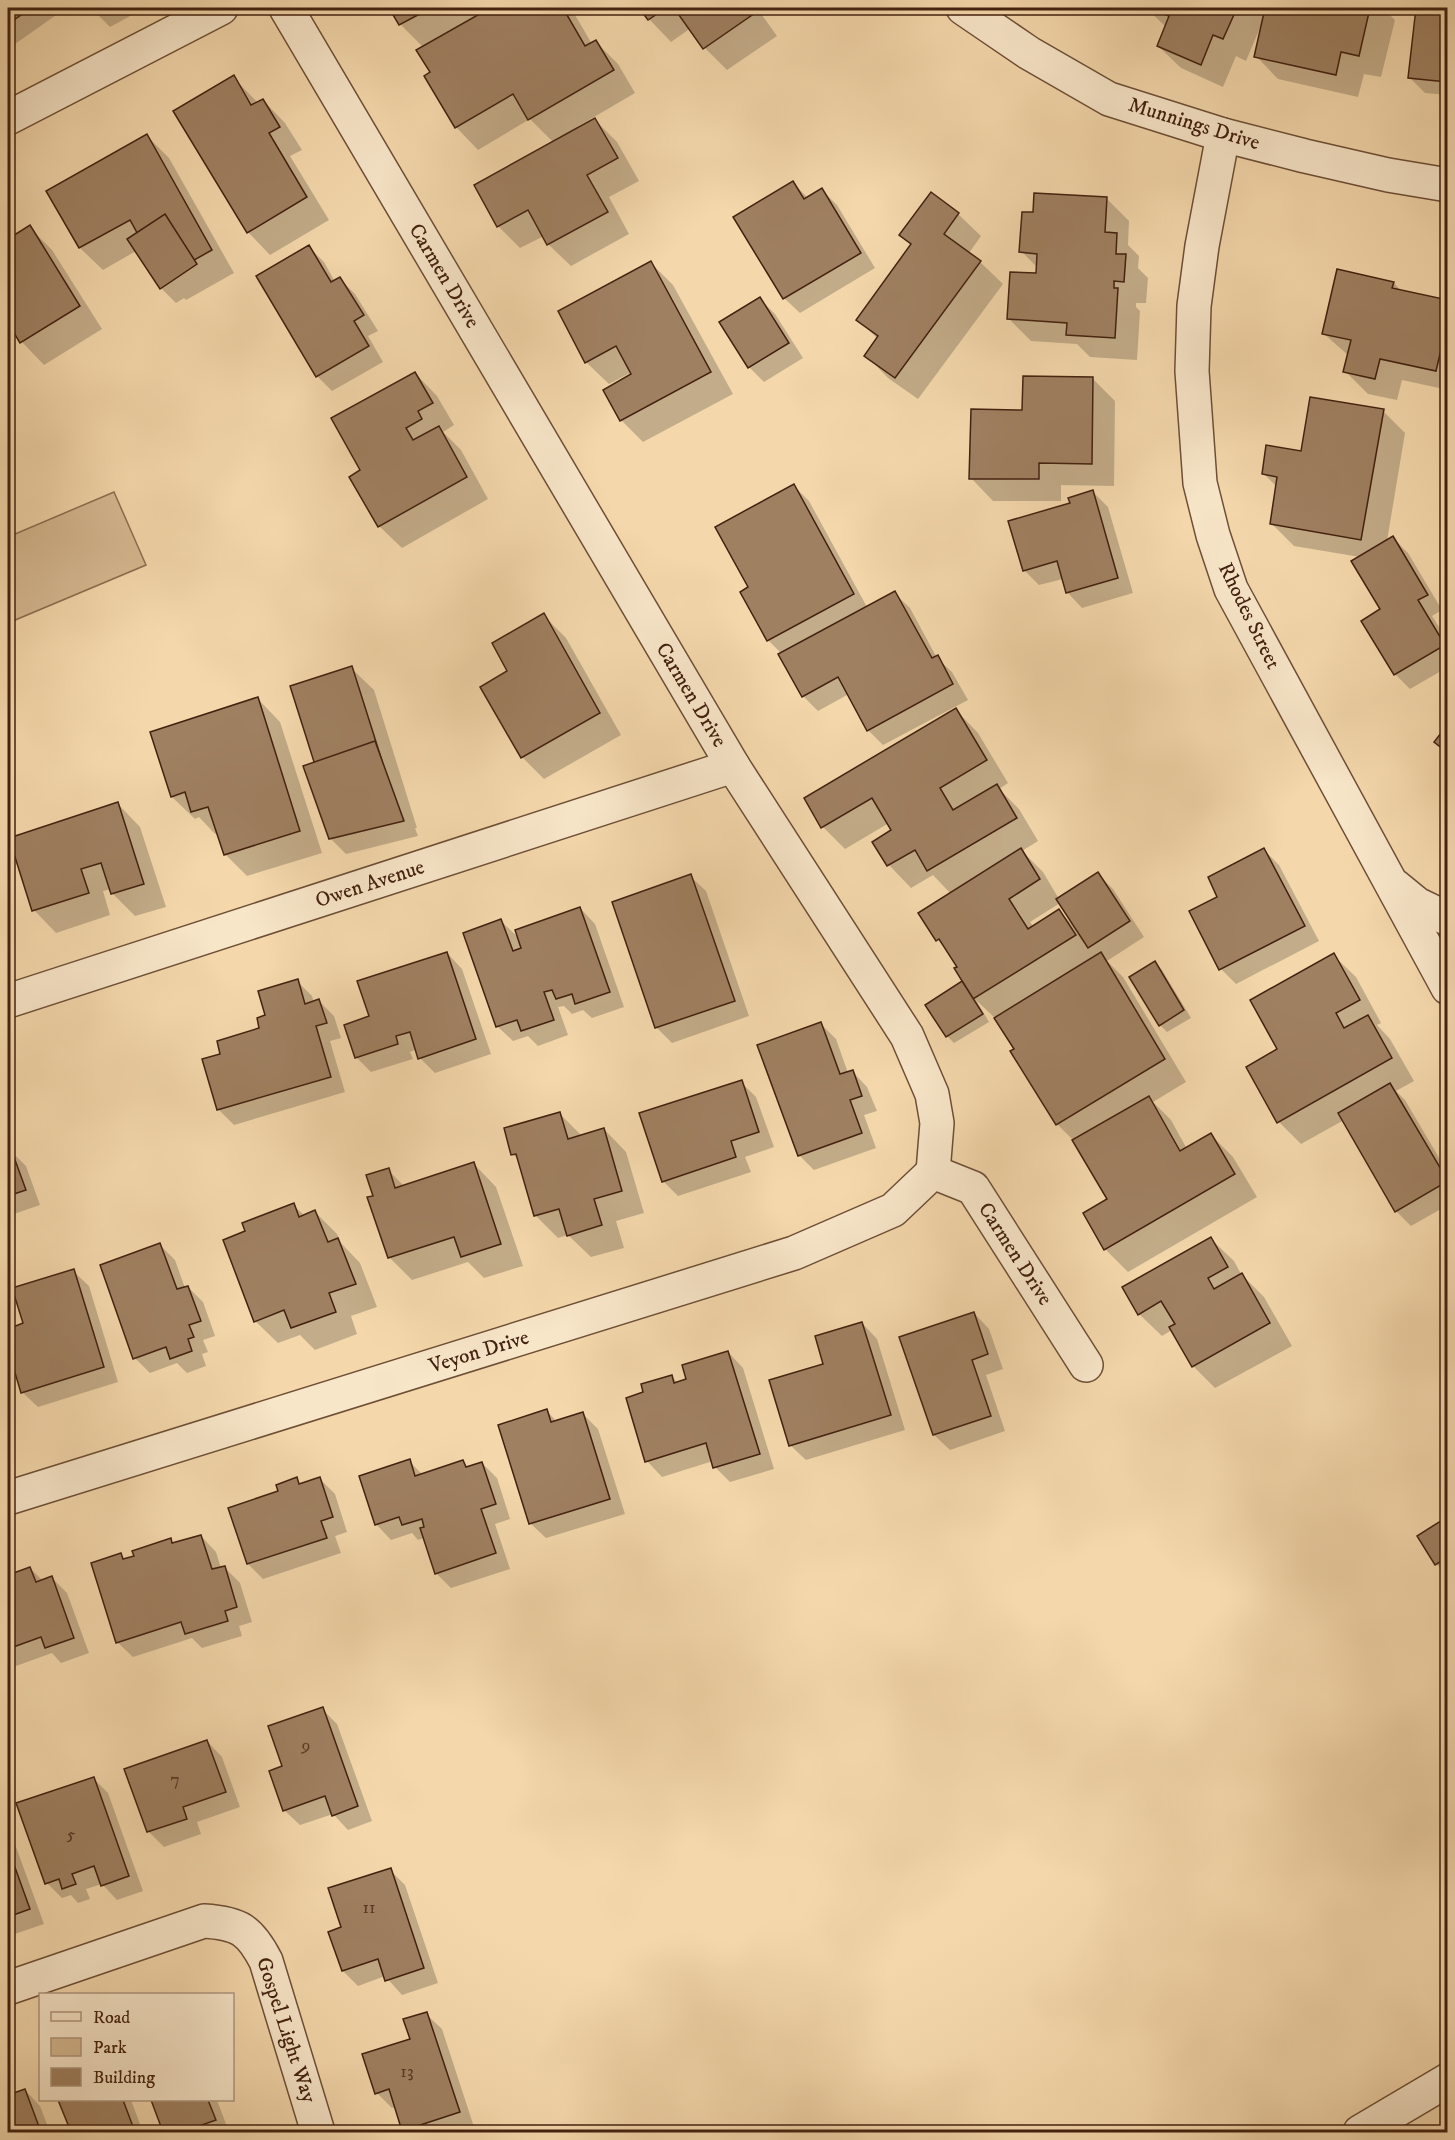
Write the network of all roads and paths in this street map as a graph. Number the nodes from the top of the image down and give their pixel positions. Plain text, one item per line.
1 (221, 8) edge
2 (286, 8) edge
3 (963, 8) edge
4 (8, 118) edge
5 (1223, 135) junction
6 (1448, 185) edge
7 (733, 766) junction
8 (1389, 881) junction
9 (1448, 919) edge
10 (1448, 988) edge
11 (8, 1001) edge
12 (933, 1172) junction
13 (1086, 1365) dead end
14 (8, 1498) edge
15 (8, 1988) edge
16 (1448, 2080) edge
17 (318, 2133) edge
18 (1360, 2133) edge

1 - 4 street
2 - 7 street, Carmen Drive
3 - 5 street, Munnings Drive
5 - 6 street, Munnings Drive
5 - 8 street, Rhodes Street
7 - 11 street, Owen Avenue
7 - 12 street, Carmen Drive
8 - 9 street
8 - 10 street, Rhodes Street
12 - 13 street, Carmen Drive
12 - 14 street, Veyon Drive
15 - 17 street, Gospel Light Way
16 - 18 street

